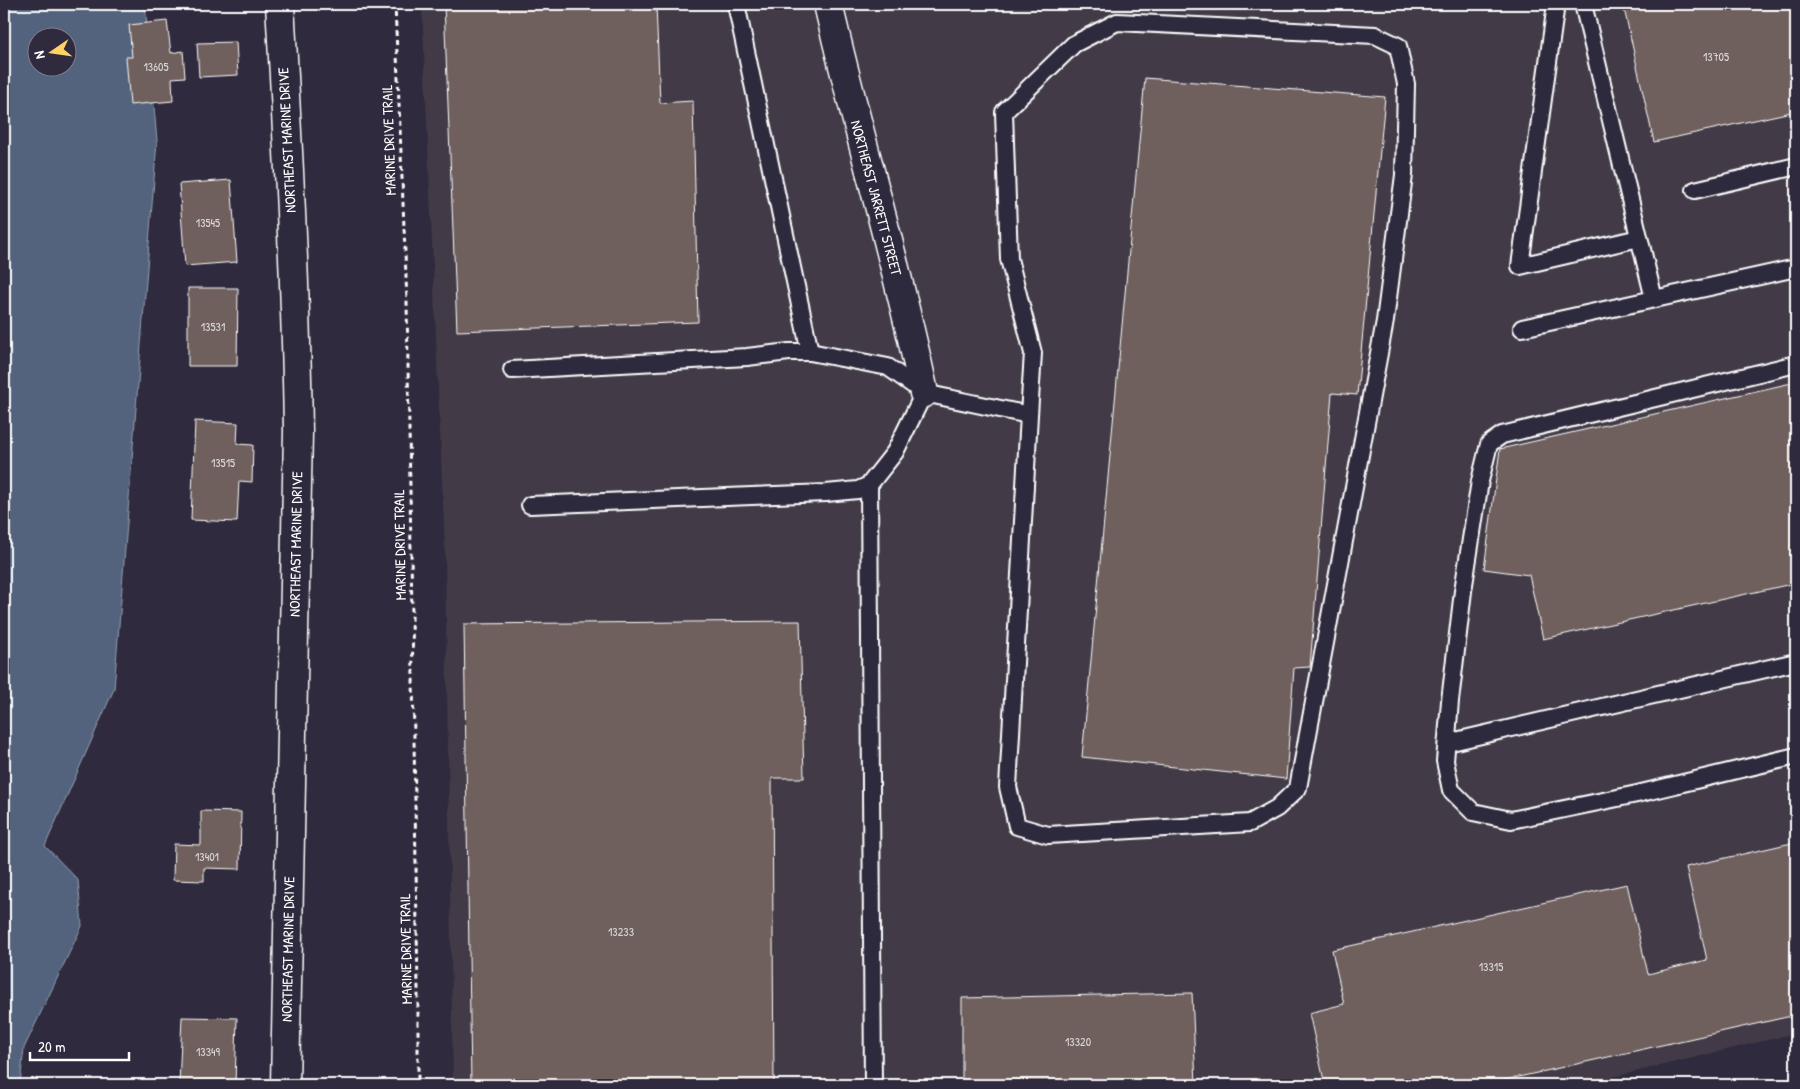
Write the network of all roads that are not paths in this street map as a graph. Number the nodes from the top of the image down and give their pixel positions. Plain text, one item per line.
1 (280, 4) edge
2 (736, 4) edge
3 (828, 4) edge
4 (1556, 4) edge
5 (1582, 4) edge
6 (1796, 166) edge
7 (1695, 190) dead end
8 (1639, 238) junction
9 (1796, 268) edge
10 (1654, 299) junction
11 (1522, 328) dead end
12 (810, 352) junction
13 (1796, 364) edge
14 (512, 370) dead end
15 (924, 393) junction
16 (1029, 415) junction
17 (869, 485) junction
18 (530, 505) dead end
19 (1796, 662) edge
20 (1447, 743) junction
21 (1796, 756) edge
22 (285, 1085) edge
23 (873, 1085) edge

1 - 22 main road, NORTHEAST MARINE DRIVE
2 - 12 lane
3 - 15 main road, NORTHEAST JARRETT STREET
4 - 8 lane
5 - 8 lane
6 - 7 lane
8 - 10 lane
9 - 10 lane
10 - 11 lane
12 - 14 lane
12 - 15 lane
13 - 20 lane
15 - 16 lane
15 - 17 lane
16 - 16 lane
17 - 18 lane
17 - 23 lane
19 - 20 lane
20 - 21 lane

